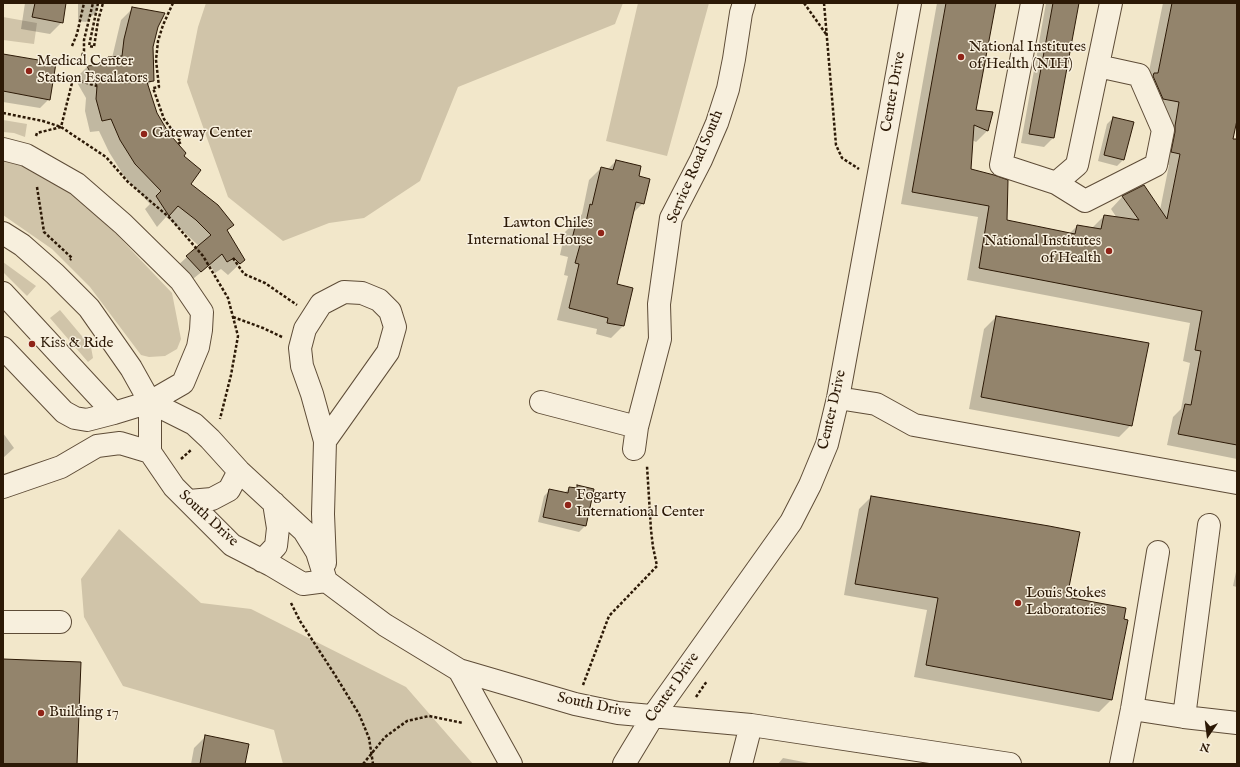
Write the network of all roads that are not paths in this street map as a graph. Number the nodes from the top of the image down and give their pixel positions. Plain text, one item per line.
1 (744, 3) edge
2 (910, 3) edge
3 (1032, 3) edge
4 (1111, 3) edge
5 (1098, 66) junction
6 (3, 149) edge
7 (1056, 183) junction
8 (3, 233) edge
9 (3, 294) edge
10 (3, 348) edge
11 (838, 398) junction
12 (150, 402) junction
13 (541, 402) dead end
14 (114, 413) junction
15 (637, 427) junction
16 (325, 441) junction
17 (634, 449) road end
18 (150, 452) junction
19 (239, 471) junction
20 (1237, 483) edge
21 (3, 487) edge
22 (189, 501) junction
23 (274, 503) junction
24 (1210, 525) dead end
25 (1158, 552) dead end
26 (262, 561) junction
27 (326, 581) junction
28 (3, 622) edge
29 (60, 622) dead end
30 (459, 670) junction
31 (1132, 709) junction
32 (653, 716) junction
33 (1184, 716) junction
34 (1237, 723) edge
35 (751, 725) junction
36 (974, 762) edge
37 (511, 764) edge
38 (624, 764) edge
39 (741, 764) edge
40 (1010, 764) edge
41 (1121, 764) edge

1 - 15 street, Service Road South
2 - 11 street, Center Drive
3 - 7 street
4 - 5 street
5 - 7 street
5 - 7 street
6 - 12 street
8 - 12 street
9 - 14 street
10 - 14 street
11 - 20 street
11 - 32 street, Center Drive
12 - 14 street
12 - 18 street
12 - 19 street
13 - 15 street
15 - 17 street, Service Road South
16 - 16 street
16 - 27 street
18 - 21 street
18 - 22 street, South Drive
19 - 22 street
19 - 23 street
22 - 26 street, South Drive
23 - 26 street
23 - 27 street
24 - 33 street
25 - 31 street
26 - 27 street, South Drive
27 - 30 street, South Drive
28 - 29 street
30 - 32 street, South Drive
30 - 37 street
31 - 33 street
31 - 41 street
32 - 35 street, South Drive
32 - 38 street, Center Drive
33 - 34 street
35 - 36 street, South Drive
35 - 39 street
36 - 40 street, South Drive

